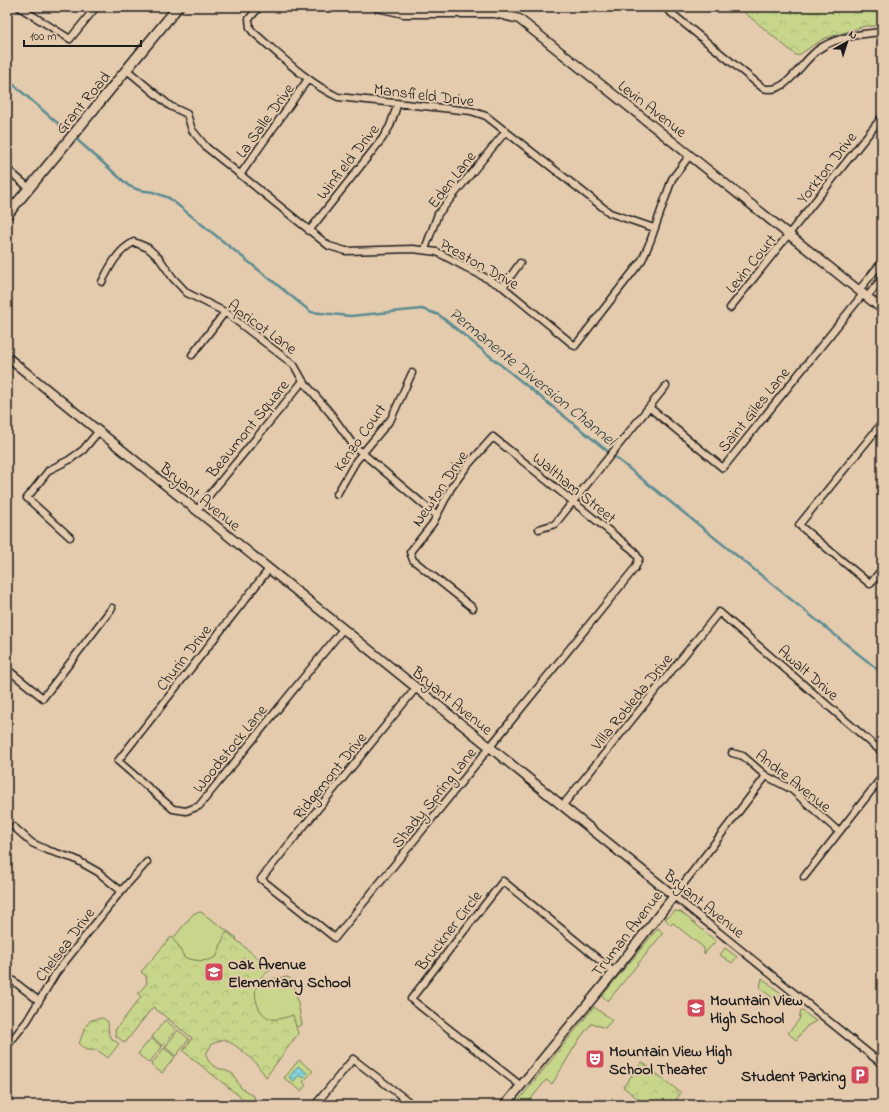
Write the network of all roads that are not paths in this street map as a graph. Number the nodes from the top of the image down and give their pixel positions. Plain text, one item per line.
1 (19, 7) edge
2 (96, 7) edge
3 (178, 7) edge
4 (259, 7) edge
5 (377, 7) edge
6 (664, 7) edge
7 (439, 10) edge
8 (882, 32) edge
9 (127, 70) junction
10 (308, 79) junction
11 (398, 104) junction
12 (882, 116) edge
13 (506, 131) junction
14 (690, 156) junction
15 (7, 169) edge
16 (240, 175) junction
17 (29, 188) junction
18 (7, 215) edge
19 (654, 228) junction
20 (309, 231) junction
21 (789, 234) junction
22 (424, 249) junction
23 (520, 263) dead end
24 (882, 264) edge
25 (882, 278) edge
26 (102, 282) dead end
27 (503, 287) junction
28 (863, 294) junction
29 (730, 308) dead end
30 (882, 309) edge
31 (225, 312) junction
32 (192, 355) dead end
33 (7, 357) edge
34 (412, 372) dead end
35 (303, 382) junction
36 (666, 386) dead end
37 (650, 408) junction
38 (882, 423) edge
39 (98, 432) junction
40 (493, 437) joint
41 (362, 453) junction
42 (337, 494) dead end
43 (573, 502) junction
44 (197, 510) junction
45 (436, 515) junction
46 (539, 529) dead end
47 (70, 537) dead end
48 (639, 559) joint
49 (268, 569) junction
50 (882, 569) edge
51 (112, 608) dead end
52 (473, 608) dead end
53 (719, 612) joint
54 (343, 629) junction
55 (7, 669) edge
56 (416, 688) junction
57 (490, 747) junction
58 (882, 752) edge
59 (732, 753) dead end
60 (118, 761) joint
61 (766, 776) junction
62 (882, 777) edge
63 (563, 805) junction
64 (14, 827) dead end
65 (838, 831) junction
66 (147, 862) dead end
67 (804, 878) dead end
68 (261, 879) joint
69 (121, 891) junction
70 (674, 896) junction
71 (614, 972) junction
72 (7, 976) edge
73 (39, 1001) junction
74 (7, 1046) edge
75 (882, 1064) edge
76 (520, 1085) junction
77 (315, 1105) edge
78 (412, 1105) edge
79 (505, 1105) edge

1 - 2 street
3 - 9 main road, Grant Road
4 - 10 street, Mansfield Drive
5 - 7 street, Levin Avenue
6 - 8 street
7 - 14 street, Levin Avenue
9 - 16 street, Preston Drive
9 - 17 main road, Grant Road
10 - 11 street, Mansfield Drive
10 - 16 street, La Salle Drive
11 - 13 street, Mansfield Drive
11 - 20 street, Winfield Drive
12 - 21 street, Yorkton Drive
13 - 19 street, Mansfield Drive
13 - 22 street, Eden Lane
14 - 19 street, Preston Drive
14 - 21 street, Levin Avenue
15 - 17 street
16 - 20 street, Preston Drive
17 - 18 main road, Grant Road
19 - 27 street, Preston Drive
20 - 22 street, Preston Drive
21 - 28 street, Levin Avenue
21 - 29 street, Levin Court
22 - 27 street, Preston Drive
23 - 27 street
24 - 28 street, Saint Giles Lane
25 - 28 street, Saint Giles Lane
26 - 31 street, Apricot Lane
28 - 30 street, Levin Avenue
28 - 37 street, Saint Giles Lane
31 - 32 street
31 - 35 street, Apricot Lane
33 - 39 street, Bryant Avenue
34 - 41 street, Kenzo Court
35 - 41 street, Apricot Lane
35 - 44 street, Beaumont Square
36 - 37 street
37 - 43 street
38 - 50 street
39 - 44 street, Bryant Avenue
39 - 47 street
40 - 43 street, Waltham Street
40 - 45 street, Newton Drive
41 - 42 street, Kenzo Court
41 - 45 street, Apricot Lane
43 - 46 street
43 - 48 street, Waltham Street
44 - 49 street, Bryant Avenue
45 - 52 street, Newton Drive
48 - 57 street, Shady Spring Lane
49 - 54 street, Bryant Avenue
49 - 60 street, Churin Drive
51 - 55 street
53 - 58 street, Awalt Drive
53 - 63 street, Villa Robleda Drive
54 - 56 street, Bryant Avenue
54 - 60 street, Woodstock Lane
56 - 57 street, Bryant Avenue
56 - 68 street, Ridgemont Drive
57 - 63 street, Bryant Avenue
57 - 68 street, Shady Spring Lane
59 - 61 street, Andre Avenue
61 - 65 street, Andre Avenue
61 - 70 street, Truman Avenue
62 - 65 street
63 - 70 street, Bryant Avenue
64 - 69 street
65 - 67 street
66 - 69 street, Chelsea Drive
69 - 73 street, Chelsea Drive
70 - 71 street, Truman Avenue
70 - 75 street, Bryant Avenue
71 - 76 street, Truman Avenue
71 - 76 street, Bruckner Circle
72 - 73 street
73 - 74 street, Chelsea Drive
76 - 79 street, Truman Avenue
77 - 78 street

